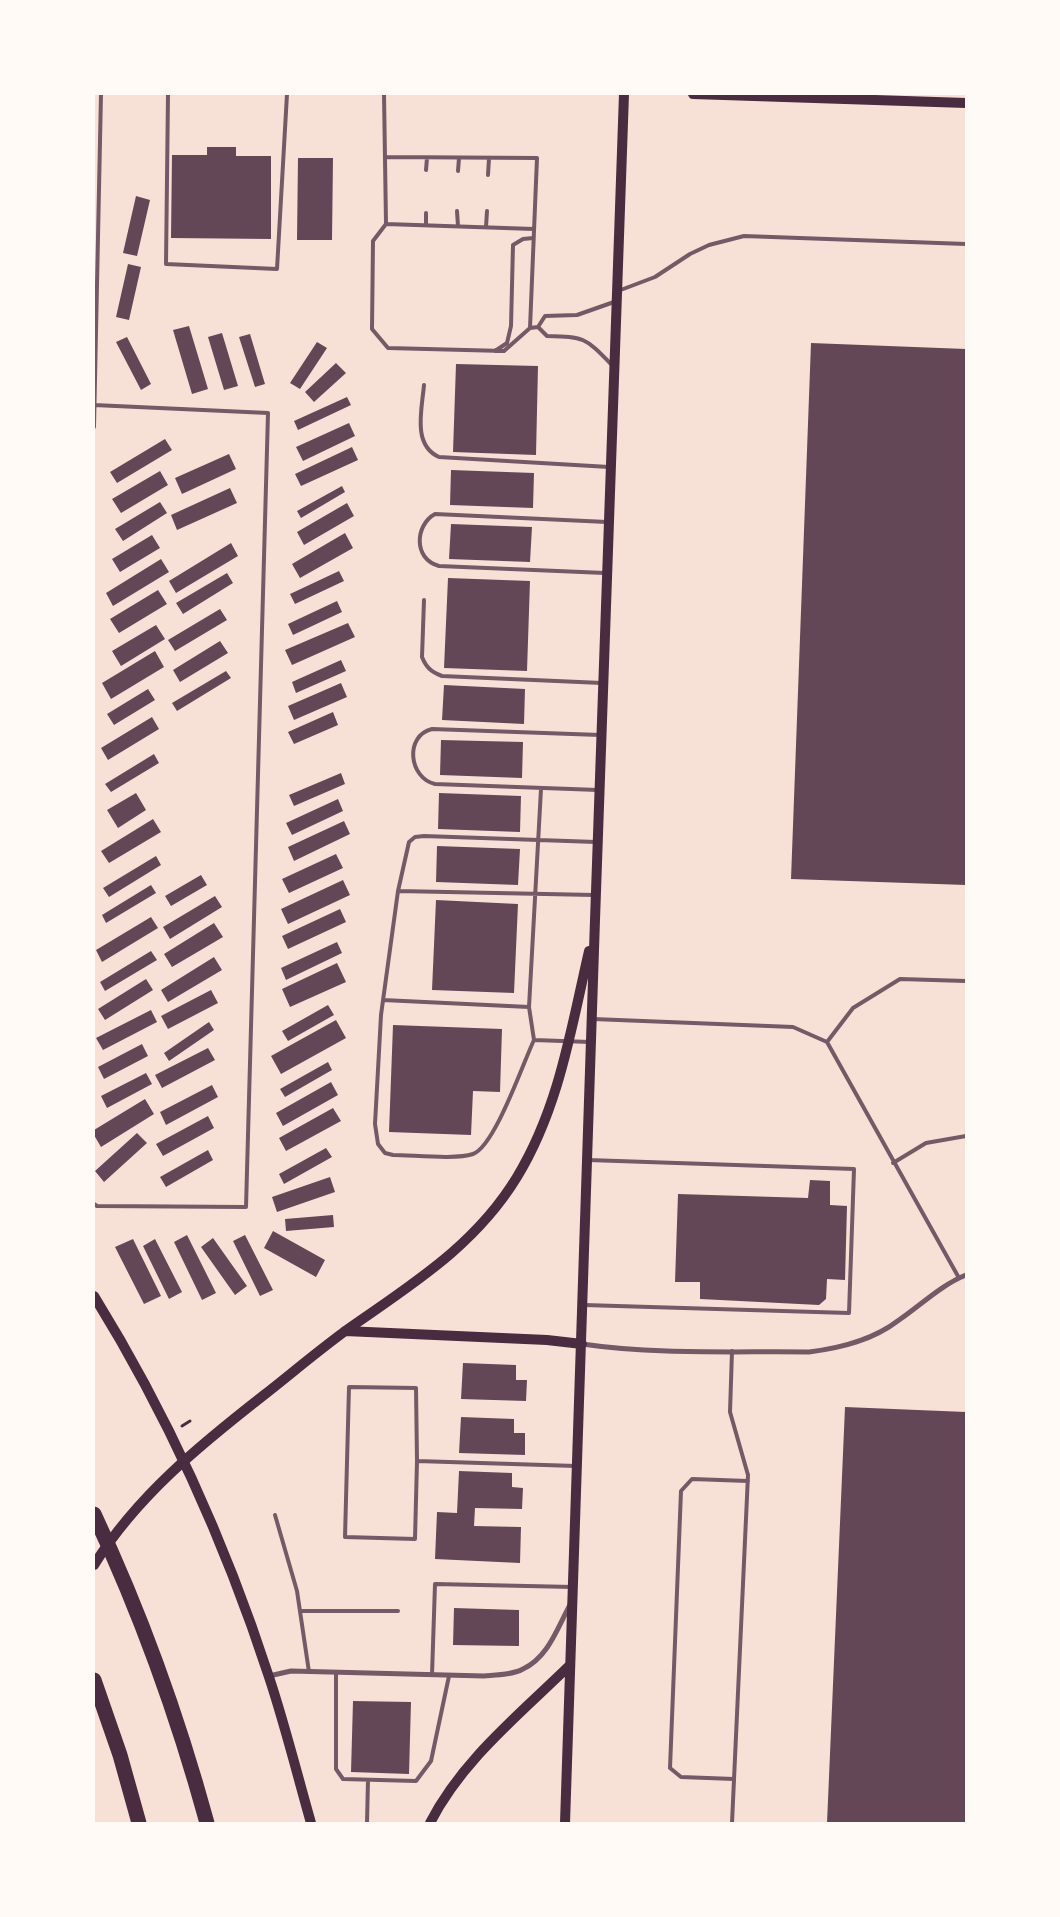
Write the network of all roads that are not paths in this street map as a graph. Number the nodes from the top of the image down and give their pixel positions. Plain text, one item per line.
1 (101, 94) edge
2 (168, 94) edge
3 (287, 94) edge
4 (384, 94) edge
5 (624, 94) edge
6 (693, 94) edge
7 (779, 95) edge
8 (966, 103) edge
9 (385, 157) junction
10 (427, 158) junction
11 (459, 158) junction
12 (489, 158) junction
13 (426, 170) dead end
14 (458, 171) dead end
15 (488, 175) dead end
16 (457, 211) dead end
17 (487, 211) dead end
18 (426, 213) dead end
19 (386, 224) junction
20 (426, 225) junction
21 (458, 226) junction
22 (486, 227) junction
23 (534, 229) junction
24 (533, 238) junction
25 (966, 244) edge
26 (616, 297) junction
27 (538, 327) junction
28 (530, 328) junction
29 (495, 351) junction
30 (613, 366) junction
31 (424, 384) dead end
32 (94, 405) edge
33 (94, 427) edge
34 (609, 467) junction
35 (607, 522) junction
36 (605, 573) junction
37 (424, 600) dead end
38 (602, 683) junction
39 (600, 735) junction
40 (541, 789) junction
41 (598, 790) junction
42 (537, 840) junction
43 (597, 842) junction
44 (398, 892) junction
45 (535, 894) junction
46 (594, 895) junction
47 (593, 934) junction
48 (966, 981) edge
49 (383, 1000) junction
50 (529, 1007) junction
51 (593, 1019) junction
52 (534, 1040) junction
53 (568, 1041) junction
54 (592, 1042) junction
55 (827, 1042) junction
56 (966, 1136) edge
57 (588, 1160) junction
58 (893, 1163) junction
59 (94, 1204) edge
60 (966, 1275) edge
61 (959, 1278) junction
62 (94, 1296) edge
63 (584, 1305) junction
64 (345, 1331) junction
65 (582, 1344) junction
66 (732, 1351) junction
67 (417, 1460) junction
68 (183, 1461) junction
69 (578, 1466) junction
70 (748, 1481) junction
71 (94, 1514) edge
72 (275, 1515) dead end
73 (94, 1565) edge
74 (573, 1587) junction
75 (573, 1599) junction
76 (398, 1610) dead end
77 (301, 1611) junction
78 (570, 1665) junction
79 (310, 1672) junction
80 (336, 1672) junction
81 (432, 1675) junction
82 (269, 1676) junction
83 (449, 1676) junction
84 (94, 1680) edge
85 (734, 1779) junction
86 (368, 1780) junction
87 (139, 1823) edge
88 (208, 1823) edge
89 (311, 1823) edge
90 (366, 1823) edge
91 (430, 1823) edge
92 (565, 1823) edge
93 (732, 1823) edge

1 - 32 lane
2 - 3 lane
4 - 9 lane
5 - 26 main road
6 - 7 main road
7 - 8 main road
9 - 10 lane
9 - 19 lane
10 - 11 lane
10 - 13 lane
11 - 12 lane
11 - 14 lane
12 - 15 lane
12 - 23 lane
16 - 21 lane
17 - 22 lane
18 - 20 lane
19 - 20 lane
19 - 29 lane
20 - 21 lane
21 - 22 lane
22 - 23 lane
23 - 24 lane
24 - 28 lane
24 - 29 lane
25 - 26 lane
26 - 27 lane
26 - 30 main road
27 - 28 lane
27 - 30 lane
28 - 29 lane
30 - 34 main road
31 - 34 lane
32 - 33 lane
32 - 59 lane
34 - 35 main road
35 - 36 main road
35 - 36 lane
36 - 38 main road
37 - 38 lane
38 - 39 main road
39 - 40 lane
39 - 41 main road
40 - 41 lane
40 - 42 lane
41 - 43 main road
42 - 43 lane
42 - 44 lane
42 - 45 lane
43 - 46 main road
44 - 45 lane
44 - 49 lane
45 - 46 lane
45 - 50 lane
46 - 47 main road
47 - 51 main road
47 - 53 main road
48 - 55 lane
49 - 50 lane
49 - 52 lane
50 - 52 lane
51 - 54 main road
51 - 55 lane
52 - 53 lane
53 - 54 lane
53 - 64 main road
54 - 57 main road
55 - 58 lane
56 - 58 lane
57 - 63 main road
57 - 63 lane
58 - 61 lane
60 - 61 street
61 - 66 street
62 - 68 main road
63 - 65 main road
64 - 65 main road
64 - 68 main road
65 - 66 street
65 - 69 main road
66 - 70 lane
67 - 67 lane
67 - 69 lane
68 - 73 main road
68 - 82 main road
69 - 74 main road
70 - 85 lane
70 - 85 lane
71 - 88 highway
72 - 77 lane
74 - 75 main road
74 - 81 lane
75 - 78 main road
75 - 83 street
76 - 77 lane
77 - 79 lane
78 - 91 main road
78 - 92 main road
79 - 80 street
79 - 82 street
80 - 81 street
80 - 86 lane
81 - 83 street
82 - 89 main road
83 - 86 lane
84 - 87 highway
85 - 93 lane
86 - 90 lane

